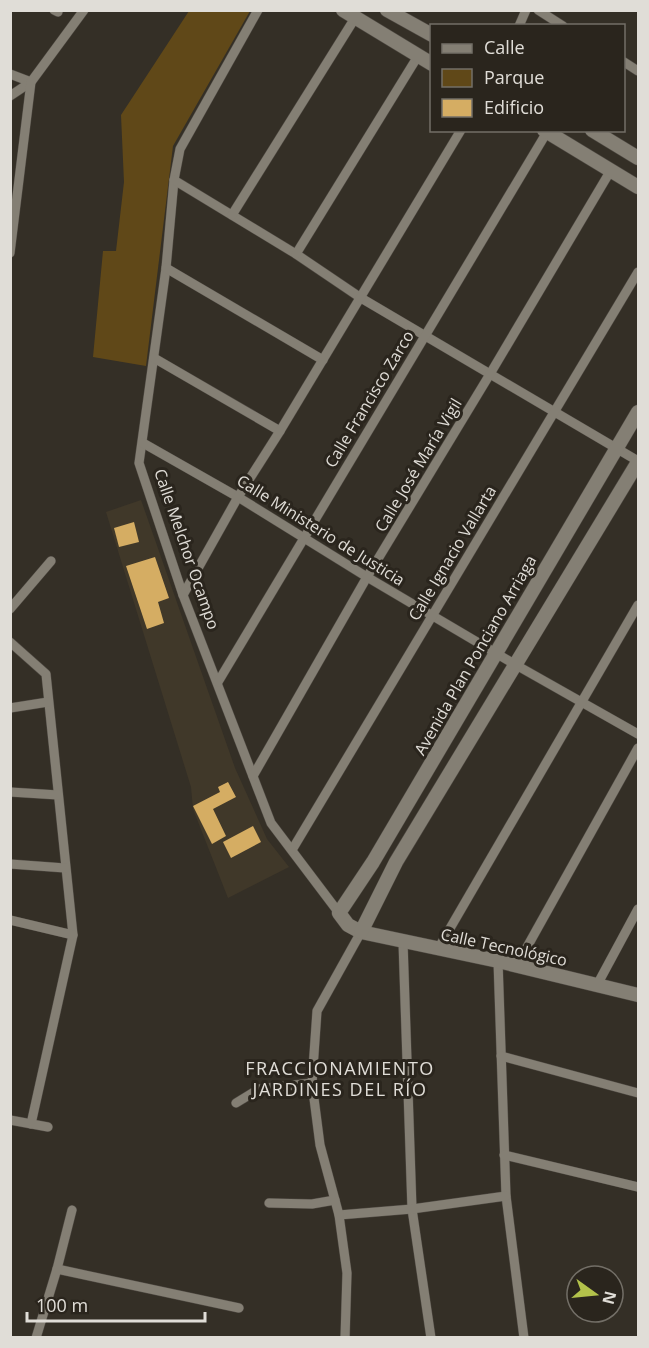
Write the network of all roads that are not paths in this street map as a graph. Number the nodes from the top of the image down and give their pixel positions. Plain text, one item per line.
1 (84, 10) edge
2 (258, 10) edge
3 (387, 10) edge
4 (526, 10) edge
5 (538, 10) edge
6 (349, 14) edge
7 (520, 24) edge
8 (560, 24) edge
9 (430, 34) edge
10 (418, 56) junction
11 (430, 63) edge
12 (625, 63) edge
13 (639, 71) edge
14 (10, 74) edge
15 (32, 82) junction
16 (10, 96) edge
17 (460, 132) edge
18 (544, 132) edge
19 (547, 132) edge
20 (595, 132) edge
21 (639, 158) edge
22 (611, 170) junction
23 (174, 180) junction
24 (639, 186) edge
25 (232, 215) junction
26 (10, 253) edge
27 (296, 254) junction
28 (166, 268) junction
29 (639, 272) edge
30 (361, 297) junction
31 (425, 336) junction
32 (154, 358) junction
33 (323, 360) junction
34 (490, 374) junction
35 (639, 412) edge
36 (555, 413) junction
37 (280, 431) junction
38 (143, 443) junction
39 (617, 447) junction
40 (639, 461) edge
41 (238, 496) junction
42 (304, 537) junction
43 (51, 561) dead end
44 (367, 577) junction
45 (183, 595) junction
46 (639, 605) edge
47 (10, 609) edge
48 (431, 615) junction
49 (11, 644) edge
50 (495, 653) junction
51 (516, 665) junction
52 (218, 682) junction
53 (581, 700) junction
54 (48, 702) junction
55 (10, 708) edge
56 (639, 734) edge
57 (639, 748) edge
58 (253, 776) junction
59 (10, 792) edge
60 (58, 795) junction
61 (292, 850) junction
62 (373, 862) junction
63 (396, 862) junction
64 (10, 864) edge
65 (65, 868) junction
66 (639, 909) edge
67 (339, 913) junction
68 (10, 920) edge
69 (361, 932) junction
70 (73, 935) junction
71 (403, 942) junction
72 (438, 950) junction
73 (498, 961) junction
74 (517, 966) junction
75 (597, 985) junction
76 (639, 994) edge
77 (501, 1056) junction
78 (312, 1083) junction
79 (639, 1093) edge
80 (236, 1103) dead end
81 (10, 1120) edge
82 (31, 1124) junction
83 (48, 1127) dead end
84 (504, 1155) junction
85 (639, 1187) edge
86 (506, 1196) junction
87 (335, 1200) junction
88 (269, 1203) dead end
89 (411, 1209) junction
90 (72, 1210) dead end
91 (339, 1215) junction
92 (57, 1269) junction
93 (239, 1308) dead end
94 (36, 1338) edge
95 (345, 1338) edge
96 (431, 1338) edge
97 (525, 1338) edge

1 - 15 street
2 - 23 street, Calle Melchor Ocampo
3 - 9 street
4 - 7 street
5 - 8 street
6 - 10 street
6 - 25 street
10 - 11 street
10 - 27 street
12 - 13 street
14 - 15 street
15 - 16 street
15 - 26 street
17 - 30 street
18 - 31 street, Calle Francisco Zarco
19 - 22 street
20 - 21 street
22 - 24 street
22 - 34 street, Calle José María Vigil
23 - 25 street
23 - 28 street, Calle Melchor Ocampo
25 - 27 street
27 - 30 street
28 - 32 street, Calle Melchor Ocampo
28 - 33 street
29 - 36 street, Calle Ignacio Vallarta
30 - 31 street
30 - 33 street
31 - 34 street
31 - 42 street, Calle Francisco Zarco
32 - 37 street
32 - 38 street, Calle Melchor Ocampo
33 - 37 street
34 - 36 street
34 - 44 street, Calle José María Vigil
35 - 39 street, Avenida Plan Ponciano Arriaga
36 - 39 street
36 - 48 street, Calle Ignacio Vallarta
37 - 41 street
38 - 41 street, Calle Ministerio de Justicia
38 - 45 street, Calle Melchor Ocampo
39 - 40 street
39 - 50 street, Avenida Plan Ponciano Arriaga
40 - 51 street
41 - 42 street, Calle Ministerio de Justicia
41 - 45 street
42 - 44 street, Calle Ministerio de Justicia
42 - 52 street, Calle Francisco Zarco
43 - 47 street
44 - 48 street, Calle Ministerio de Justicia
44 - 58 street, Calle José María Vigil
45 - 52 street, Calle Melchor Ocampo
46 - 53 street
48 - 50 street, Calle Ministerio de Justicia
48 - 61 street, Calle Ignacio Vallarta
49 - 54 street
50 - 51 street, Calle Ministerio de Justicia
50 - 62 street, Avenida Plan Ponciano Arriaga
51 - 53 street, Calle Ministerio de Justicia
51 - 63 street
52 - 58 street, Calle Melchor Ocampo
53 - 56 street, Calle Ministerio de Justicia
53 - 72 street
54 - 55 street
54 - 60 street
57 - 74 street
58 - 61 street, Calle Melchor Ocampo
59 - 60 street
60 - 65 street
61 - 67 street, Calle Melchor Ocampo
62 - 63 street
62 - 67 street, Avenida Plan Ponciano Arriaga
63 - 69 street
64 - 65 street
65 - 70 street
66 - 75 street
67 - 69 street, Calle Melchor Ocampo
68 - 70 street
69 - 71 street, Calle Tecnológico
69 - 78 street
70 - 82 street
71 - 72 street, Calle Tecnológico
71 - 89 street
72 - 73 street, Calle Tecnológico
73 - 74 street, Calle Tecnológico
73 - 77 street
74 - 75 street, Calle Tecnológico
75 - 76 street, Calle Tecnológico
77 - 79 street
77 - 84 street
78 - 80 street
78 - 87 street
81 - 82 street
82 - 83 street
84 - 85 street
84 - 86 street
86 - 89 street
86 - 97 street
87 - 88 street
87 - 91 street
89 - 91 street
89 - 96 street
90 - 92 street
91 - 95 street
92 - 93 street
92 - 94 street

